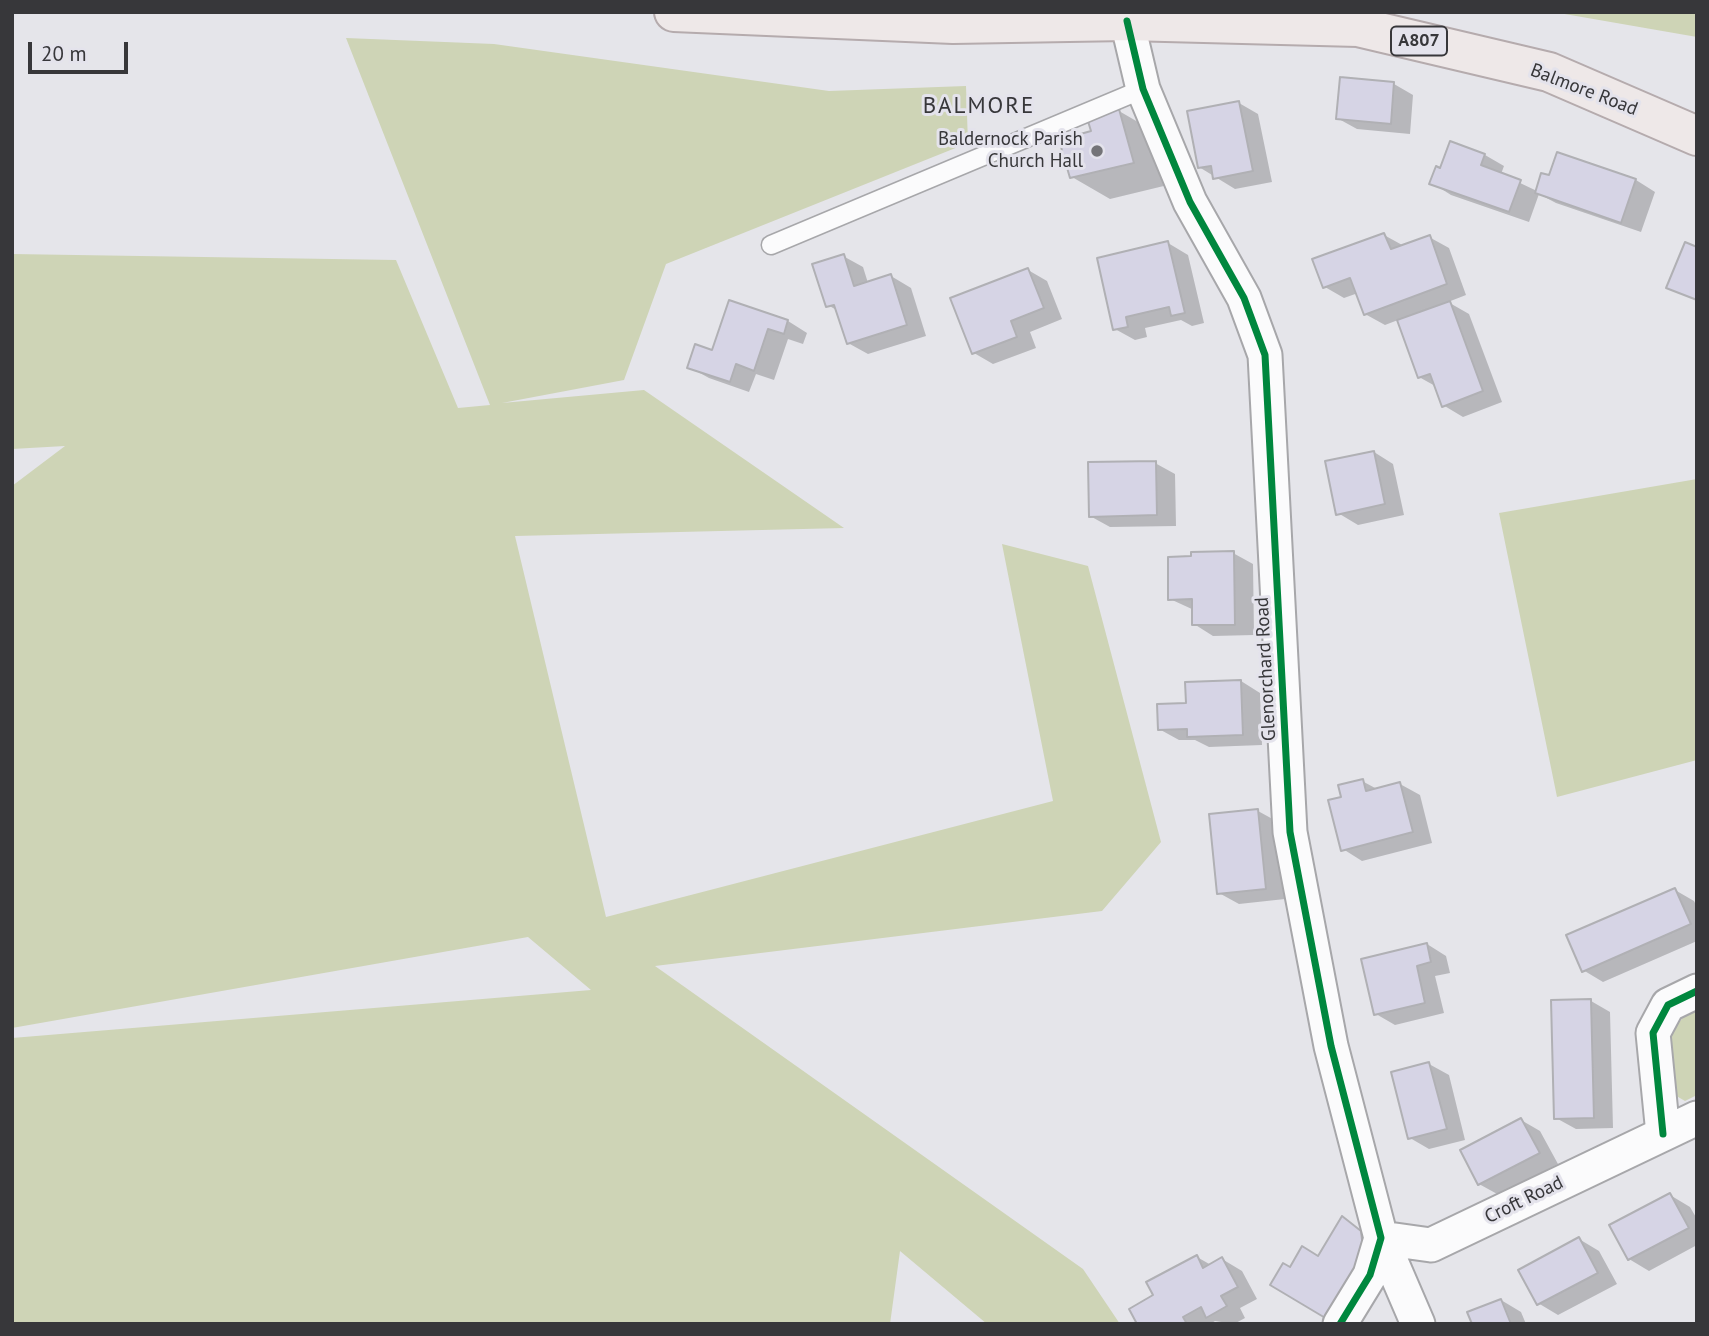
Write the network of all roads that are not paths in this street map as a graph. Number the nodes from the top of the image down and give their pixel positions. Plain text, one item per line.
1 (674, 12) edge
2 (1047, 18) edge
3 (1127, 20) junction
4 (1143, 89) junction
5 (1697, 136) edge
6 (771, 245) dead end
7 (1697, 991) edge
8 (1697, 1118) edge
9 (1662, 1133) junction
10 (1381, 1238) junction
11 (1340, 1324) edge
12 (1418, 1324) edge

1 - 2 main road, Balmore Road / A807
2 - 3 main road, Balmore Road / A807
3 - 4 street, Glenorchard Road
3 - 5 main road, Balmore Road / A807
4 - 6 lane
4 - 10 street, Glenorchard Road
7 - 9 street
8 - 9 street, Croft Road
9 - 10 street, Croft Road
10 - 11 street
10 - 12 street, Glenorchard Road

